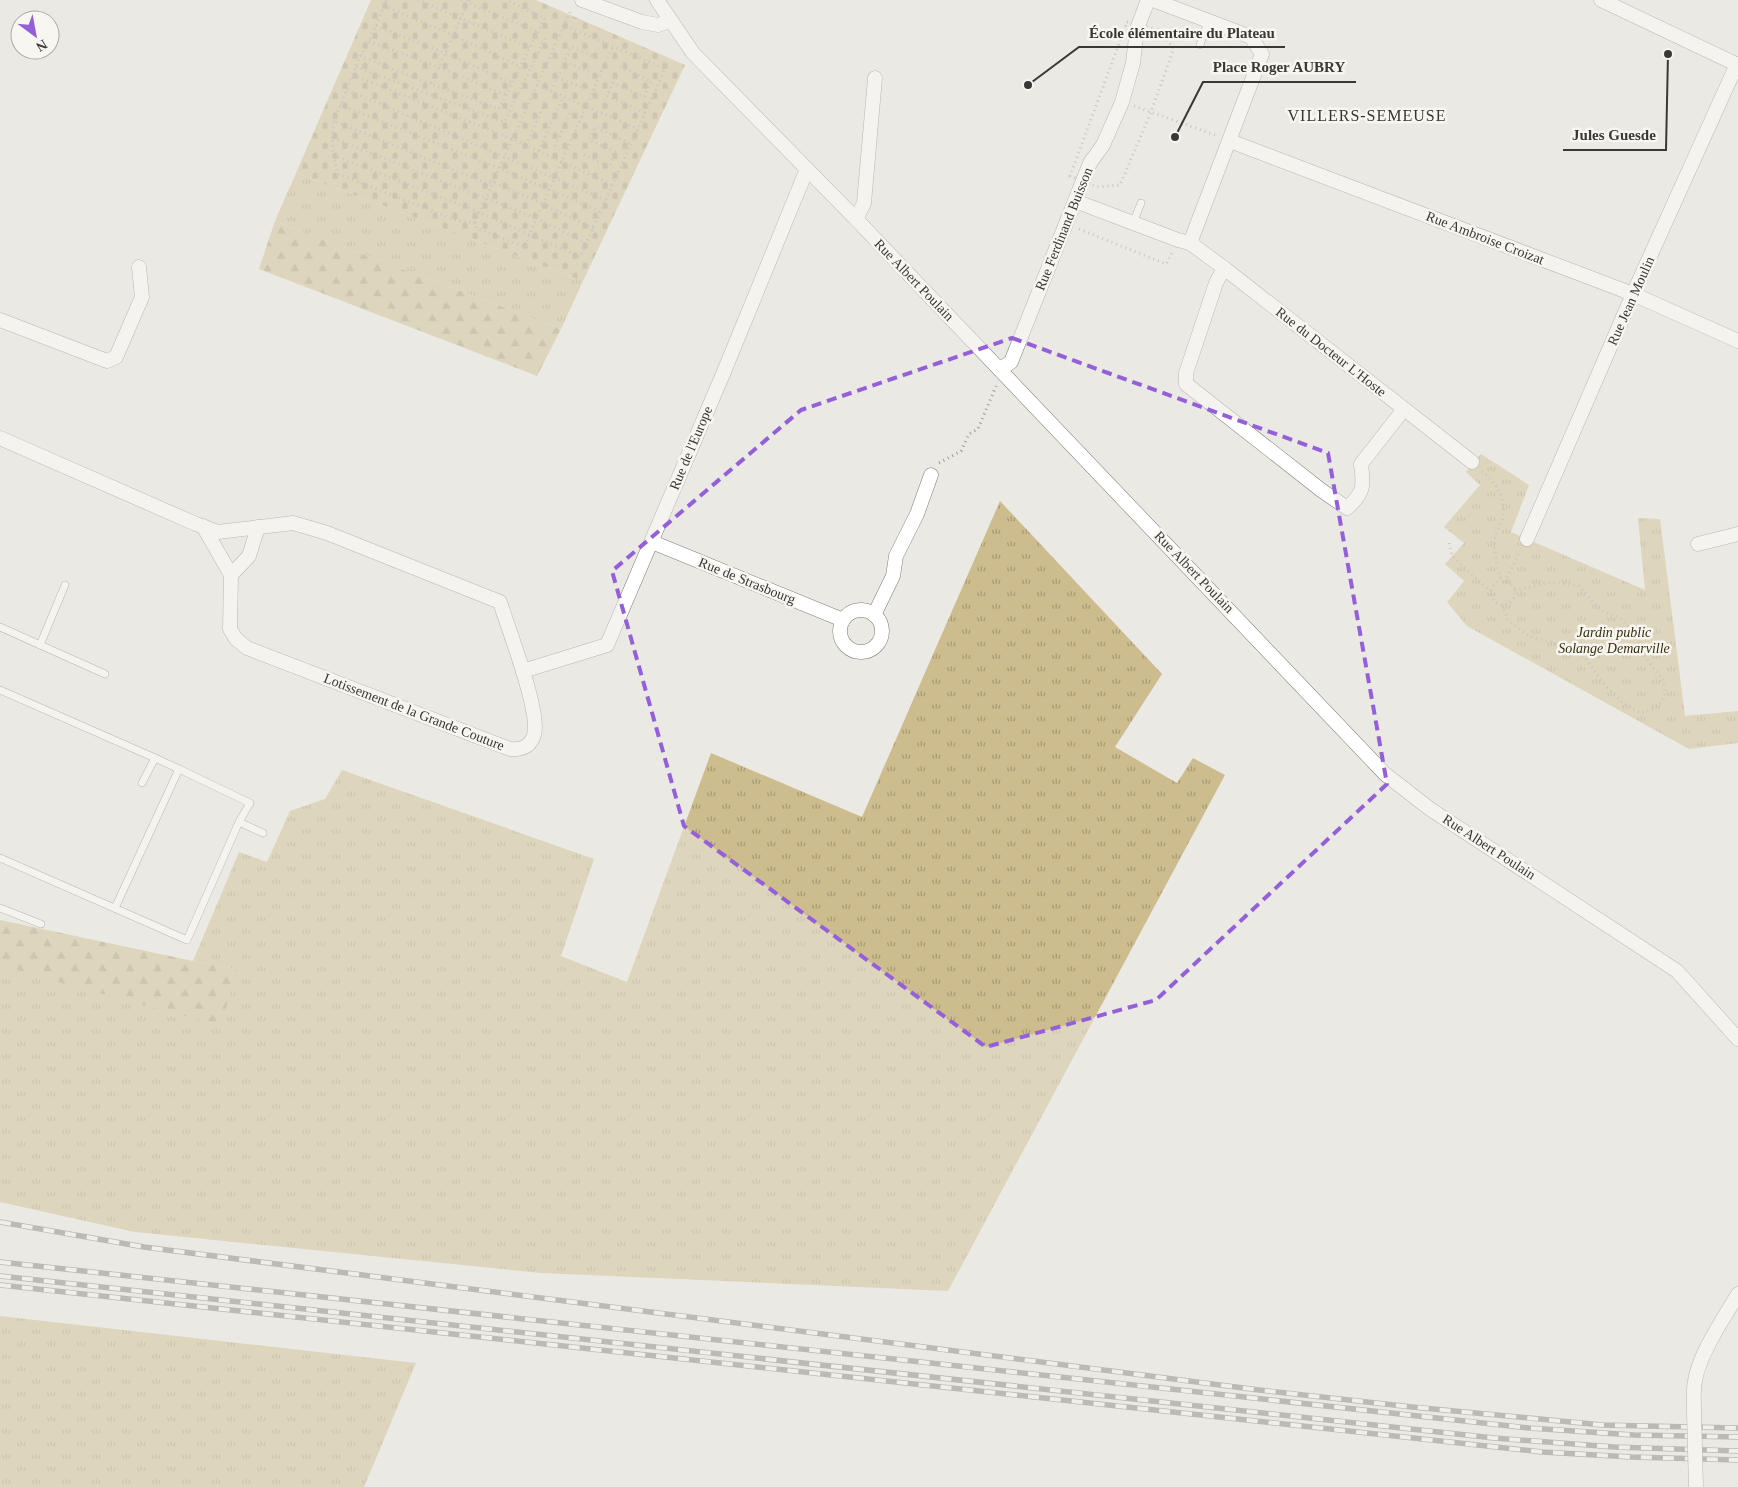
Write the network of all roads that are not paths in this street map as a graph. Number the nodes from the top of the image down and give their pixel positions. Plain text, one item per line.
1 (657, 0) edge
2 (1148, 0) edge
3 (1153, 0) edge
4 (1601, 0) edge
5 (577, 4) edge
6 (1621, 4) edge
7 (670, 21) junction
8 (1208, 21) junction
9 (1200, 44) dead end
10 (1737, 64) edge
11 (875, 78) dead end
12 (1230, 141) junction
13 (807, 169) junction
14 (1075, 200) junction
15 (1141, 203) dead end
16 (856, 219) junction
17 (1134, 223) junction
18 (1190, 243) junction
19 (139, 267) dead end
20 (1224, 268) junction
21 (1633, 294) junction
22 (0, 320) edge
23 (1738, 341) edge
24 (1001, 371) junction
25 (1404, 409) junction
26 (0, 438) edge
27 (1472, 462) road end
28 (931, 475) road end
29 (203, 526) junction
30 (258, 527) junction
31 (1738, 534) edge
32 (1527, 539) road end
33 (652, 542) junction
34 (1698, 544) dead end
35 (231, 574) junction
36 (66, 584) dead end
37 (874, 615) junction
38 (843, 620) junction
39 (0, 627) edge
40 (40, 645) junction
41 (522, 670) junction
42 (105, 674) dead end
43 (0, 690) edge
44 (155, 758) junction
45 (179, 769) junction
46 (142, 784) dead end
47 (239, 822) junction
48 (263, 833) dead end
49 (0, 858) edge
50 (0, 908) edge
51 (115, 908) junction
52 (41, 924) dead end
53 (1738, 1039) edge
54 (1738, 1294) edge
55 (1696, 1487) edge

1 - 7 street, Rue Albert Poulain
2 - 14 street, Rue Ferdinand Buisson
3 - 8 street
4 - 6 street
5 - 7 street
6 - 10 street
7 - 13 street, Rue Albert Poulain
8 - 9 lane
8 - 12 street
10 - 21 street, Rue Jean Moulin
11 - 16 street
12 - 18 street
12 - 21 street, Rue Ambroise Croizat
13 - 16 street, Rue Albert Poulain
13 - 33 street, Rue de l'Europe
14 - 17 street
14 - 24 street, Rue Ferdinand Buisson
15 - 17 lane
16 - 24 street, Rue Albert Poulain
17 - 18 street
18 - 20 street, Rue du Docteur L'Hoste
19 - 22 street
20 - 25 street, Rue du Docteur L'Hoste
20 - 25 street
21 - 23 street, Rue Ambroise Croizat
21 - 32 street, Rue Jean Moulin
24 - 53 street, Rue Albert Poulain
25 - 27 street, Rue du Docteur L'Hoste
26 - 29 street, Lotissement de la Grande Couture
28 - 37 street
29 - 30 street, Lotissement de la Grande Couture
29 - 35 street
30 - 35 street
30 - 41 street, Lotissement de la Grande Couture
31 - 34 street
33 - 38 street, Rue de Strasbourg
33 - 41 street, Rue de l'Europe
35 - 41 street, Lotissement de la Grande Couture
36 - 40 lane
37 - 38 street
37 - 38 street
39 - 40 lane
40 - 42 lane
43 - 44 lane
44 - 45 lane
44 - 46 lane
45 - 47 lane
45 - 51 lane
47 - 48 lane
47 - 51 lane
49 - 51 lane
50 - 52 lane
54 - 55 street, bridge

